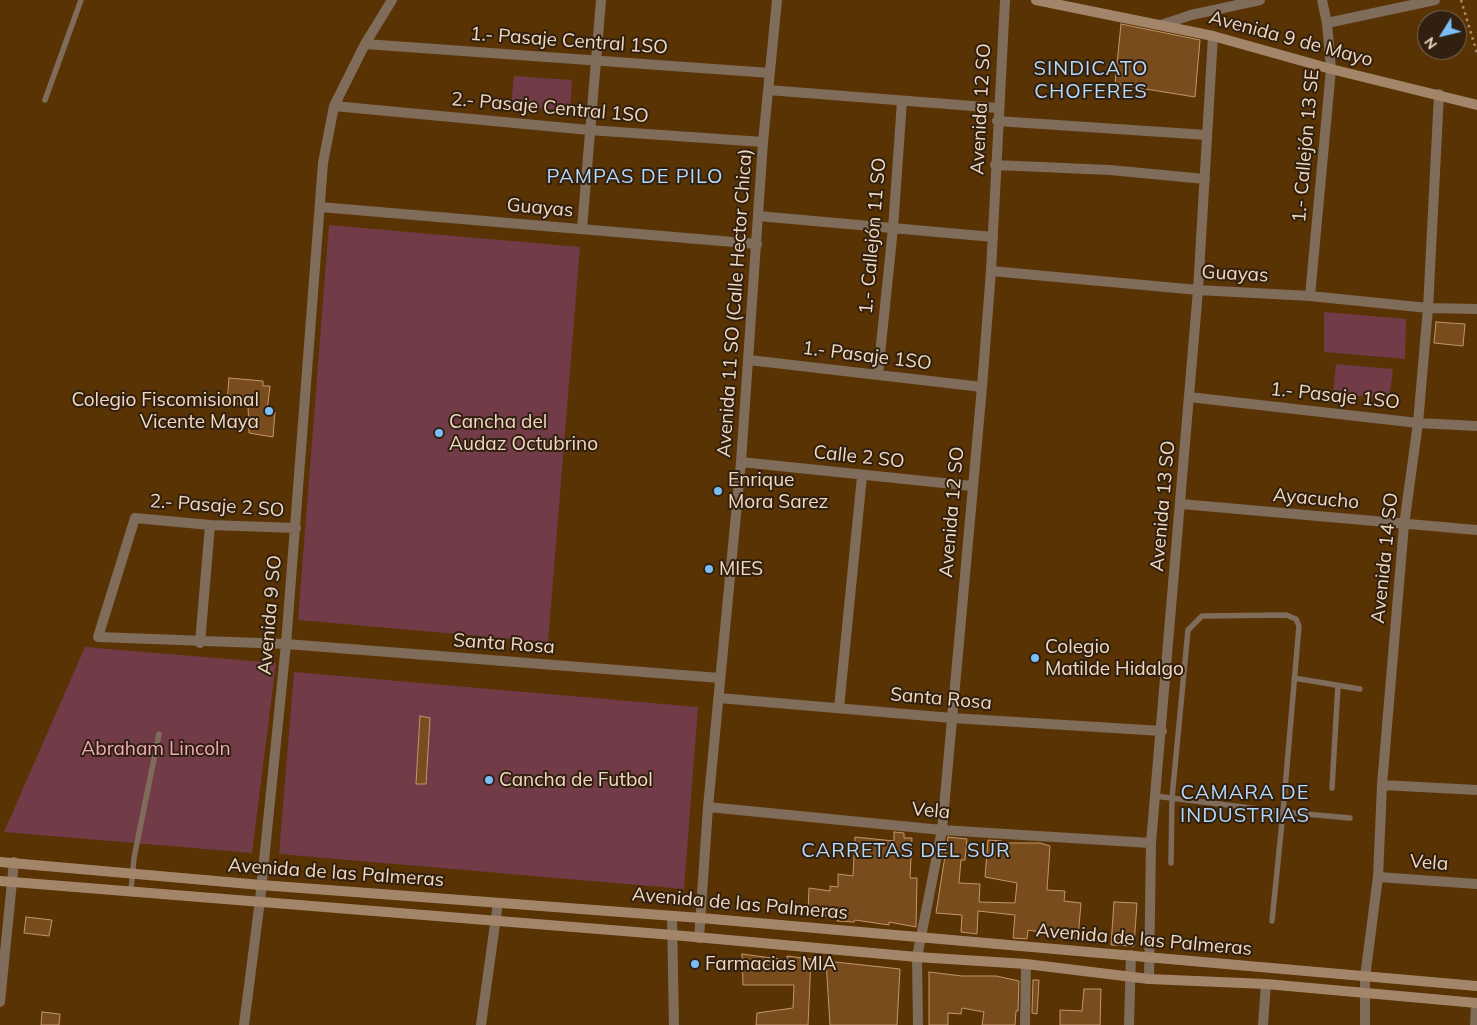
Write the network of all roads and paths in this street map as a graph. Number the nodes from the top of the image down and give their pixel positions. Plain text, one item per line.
1 (81, 0) edge
2 (392, 0) edge
3 (601, 0) edge
4 (777, 0) edge
5 (1006, 0) edge
6 (1036, 0) edge
7 (1260, 0) edge
8 (1322, 0) edge
9 (1435, 0) edge
10 (1461, 0) edge
11 (1327, 22) junction
12 (1161, 25) junction
13 (1213, 36) junction
14 (365, 44) junction
15 (1477, 53) edge
16 (596, 61) junction
17 (1331, 69) junction
18 (770, 73) junction
19 (768, 90) junction
20 (1439, 94) junction
21 (45, 100) dead end
22 (902, 101) junction
23 (1477, 105) edge
24 (334, 106) junction
25 (998, 108) junction
26 (998, 121) junction
27 (589, 130) junction
28 (1207, 135) junction
29 (764, 142) junction
30 (995, 165) junction
31 (1206, 179) junction
32 (320, 207) junction
33 (758, 216) junction
34 (893, 228) junction
35 (582, 229) junction
36 (992, 237) junction
37 (757, 244) junction
38 (990, 271) junction
39 (1198, 290) junction
40 (1310, 296) junction
41 (1428, 308) junction
42 (1477, 309) edge
43 (748, 360) junction
44 (878, 374) junction
45 (982, 387) junction
46 (1189, 397) junction
47 (1418, 423) junction
48 (1477, 426) edge
49 (741, 462) junction
50 (862, 476) junction
51 (972, 486) junction
52 (1181, 504) junction
53 (1404, 524) junction
54 (210, 526) junction
55 (296, 528) junction
56 (1477, 530) edge
57 (98, 637) joint
58 (200, 642) junction
59 (286, 644) junction
60 (720, 678) junction
61 (1294, 678) junction
62 (1338, 685) junction
63 (1360, 689) dead end
64 (719, 698) junction
65 (839, 708) junction
66 (952, 718) junction
67 (1162, 731) junction
68 (159, 734) dead end
69 (1382, 784) junction
70 (1332, 788) dead end
71 (1477, 790) edge
72 (1156, 796) junction
73 (1172, 798) junction
74 (708, 807) junction
75 (1283, 812) junction
76 (1350, 818) dead end
77 (942, 830) junction
78 (1151, 843) junction
79 (0, 862) edge
80 (14, 862) junction
81 (1171, 863) dead end
82 (132, 873) junction
83 (1378, 877) junction
84 (0, 881) edge
85 (12, 882) junction
86 (1477, 884) edge
87 (261, 885) junction
88 (131, 890) junction
89 (260, 900) junction
90 (498, 902) junction
91 (672, 916) junction
92 (701, 918) junction
93 (496, 920) junction
94 (1272, 921) dead end
95 (672, 934) junction
96 (699, 938) junction
97 (921, 938) junction
98 (1131, 955) junction
99 (917, 957) junction
100 (1148, 957) junction
101 (1026, 964) junction
102 (1131, 977) junction
103 (1365, 977) junction
104 (1149, 979) junction
105 (1266, 984) junction
106 (1477, 986) edge
107 (1367, 993) junction
108 (0, 1002) edge
109 (1477, 1003) edge
110 (244, 1025) edge
111 (482, 1025) edge
112 (674, 1025) edge
113 (918, 1025) edge
114 (1025, 1025) edge
115 (1129, 1025) edge
116 (1263, 1025) edge
117 (1365, 1025) edge
118 (1475, 1025) edge

1 - 21 lane
2 - 14 street, Avenida 9 SO
3 - 16 street
4 - 18 street, Avenida 11 SO (Calle Hector Chica)
5 - 25 street, Avenida 12 SO
6 - 12 street, Avenida 9 de Mayo
7 - 12 street
8 - 11 street, 1.- Callejón 13 SE
9 - 11 street
10 - 15 path
11 - 17 street, 1.- Callejón 13 SE
12 - 13 street, Avenida 9 de Mayo
13 - 17 street, Avenida 9 de Mayo
13 - 28 street, Avenida 13 SO
14 - 16 street, 1.- Pasaje Central 1SO
14 - 24 street, Avenida 9 SO
16 - 18 street, 1.- Pasaje Central 1SO
16 - 27 street
17 - 20 street, Avenida 9 de Mayo
17 - 40 street, 1.- Callejón 13 SE
18 - 19 street, Avenida 11 SO (Calle Hector Chica)
19 - 22 street
19 - 29 street, Avenida 11 SO (Calle Hector Chica)
20 - 23 street, Avenida 9 de Mayo
20 - 41 street, Avenida 14 SO
22 - 25 street
22 - 34 street, 1.- Callejón 11 SO
24 - 27 street, 2.- Pasaje Central 1SO
24 - 32 street, Avenida 9 SO
25 - 26 street, Avenida 12 SO
26 - 28 street
26 - 30 street, Avenida 12 SO
27 - 29 street, 2.- Pasaje Central 1SO
27 - 35 street
28 - 31 street, Avenida 13 SO
29 - 33 street, Avenida 11 SO (Calle Hector Chica)
30 - 31 street
30 - 36 street, Avenida 12 SO
31 - 39 street, Avenida 13 SO
32 - 35 street, Guayas
32 - 55 street, Avenida 9 SO
33 - 34 street
33 - 37 street, Avenida 11 SO (Calle Hector Chica)
34 - 36 street
34 - 44 street, 1.- Callejón 11 SO
35 - 37 street, Guayas
36 - 38 street, Avenida 12 SO
37 - 43 street, Avenida 11 SO (Calle Hector Chica)
38 - 39 street, Guayas
38 - 45 street, Avenida 12 SO
39 - 40 street, Guayas
39 - 46 street, Avenida 13 SO
40 - 41 street, Guayas
41 - 42 street, Guayas
41 - 47 street, Avenida 14 SO
43 - 44 street, 1.- Pasaje 1SO
43 - 49 street, Avenida 11 SO (Calle Hector Chica)
44 - 45 street, 1.- Pasaje 1SO
45 - 51 street, Avenida 12 SO
46 - 47 street, 1.- Pasaje 1SO
46 - 52 street, Avenida 13 SO
47 - 48 street, 1.- Pasaje 1SO
47 - 53 street, Avenida 14 SO
49 - 50 street, Calle 2 SO
49 - 60 street, Avenida 11 SO (Calle Hector Chica)
50 - 51 street, Calle 2 SO
50 - 65 street
51 - 66 street, Avenida 12 SO
52 - 53 street, Ayacucho
52 - 67 street, Avenida 13 SO
53 - 56 street, Ayacucho
53 - 69 street, Avenida 14 SO
54 - 55 street, 2.- Pasaje 2 SO
54 - 57 street, 2.- Pasaje 2 SO
54 - 58 street
55 - 59 street, Avenida 9 SO
57 - 58 street, Santa Rosa
58 - 59 street, Santa Rosa
59 - 60 street, Santa Rosa
59 - 87 street, Avenida 9 SO
60 - 64 street, Avenida 11 SO (Calle Hector Chica)
61 - 62 lane
61 - 73 lane
61 - 75 lane
62 - 63 lane
62 - 70 lane
64 - 65 street, Santa Rosa
64 - 74 street, Avenida 11 SO (Calle Hector Chica)
65 - 66 street, Santa Rosa
66 - 67 street, Santa Rosa
66 - 77 street, Avenida 12 SO
67 - 72 street, Avenida 13 SO
68 - 82 lane
69 - 71 street
69 - 83 street, Avenida 14 SO
72 - 73 lane
72 - 78 street, Avenida 13 SO
73 - 75 lane
73 - 81 lane
74 - 77 street, Vela
74 - 92 street, Avenida 11 SO (Calle Hector Chica)
75 - 76 lane
75 - 94 lane
77 - 78 street, Vela
77 - 97 street, Avenida 12 SO
78 - 100 street, Avenida 13 SO
79 - 80 street, Avenida de las Palmeras
80 - 82 street, Avenida de las Palmeras
80 - 85 street
82 - 87 street, Avenida de las Palmeras
82 - 88 lane
83 - 86 street, Vela
83 - 103 street, Avenida 14 SO
84 - 85 street, Avenida de las Palmeras
85 - 88 street, Avenida de las Palmeras
85 - 108 street
87 - 89 street, Avenida 9 SO
87 - 90 street, Avenida de las Palmeras
88 - 89 street, Avenida de las Palmeras
89 - 93 street, Avenida de las Palmeras
89 - 110 street, Avenida 9 SO
90 - 91 street, Avenida de las Palmeras
90 - 93 street
91 - 92 street, Avenida de las Palmeras
91 - 95 street
92 - 96 street, Avenida 11 SO (Calle Hector Chica)
92 - 97 street, Avenida de las Palmeras
93 - 95 street, Avenida de las Palmeras
93 - 111 street
95 - 96 street, Avenida de las Palmeras
95 - 112 street
96 - 99 street, Avenida de las Palmeras
97 - 98 street, Avenida de las Palmeras
97 - 99 street, Avenida 12 SO
98 - 100 street, Avenida de las Palmeras
98 - 102 street
99 - 101 street, Avenida de las Palmeras
99 - 113 street, Avenida 12 SO
100 - 103 street, Avenida de las Palmeras
100 - 104 street, Avenida 13 SO
101 - 102 street, Avenida de las Palmeras
101 - 114 street
102 - 104 street, Avenida de las Palmeras
102 - 115 street
103 - 106 street, Avenida de las Palmeras
103 - 107 street, Avenida 14 SO
104 - 105 street, Avenida de las Palmeras
105 - 107 street, Avenida de las Palmeras
105 - 116 street
107 - 109 street, Avenida de las Palmeras
107 - 117 street, Avenida 14 SO
109 - 118 street

